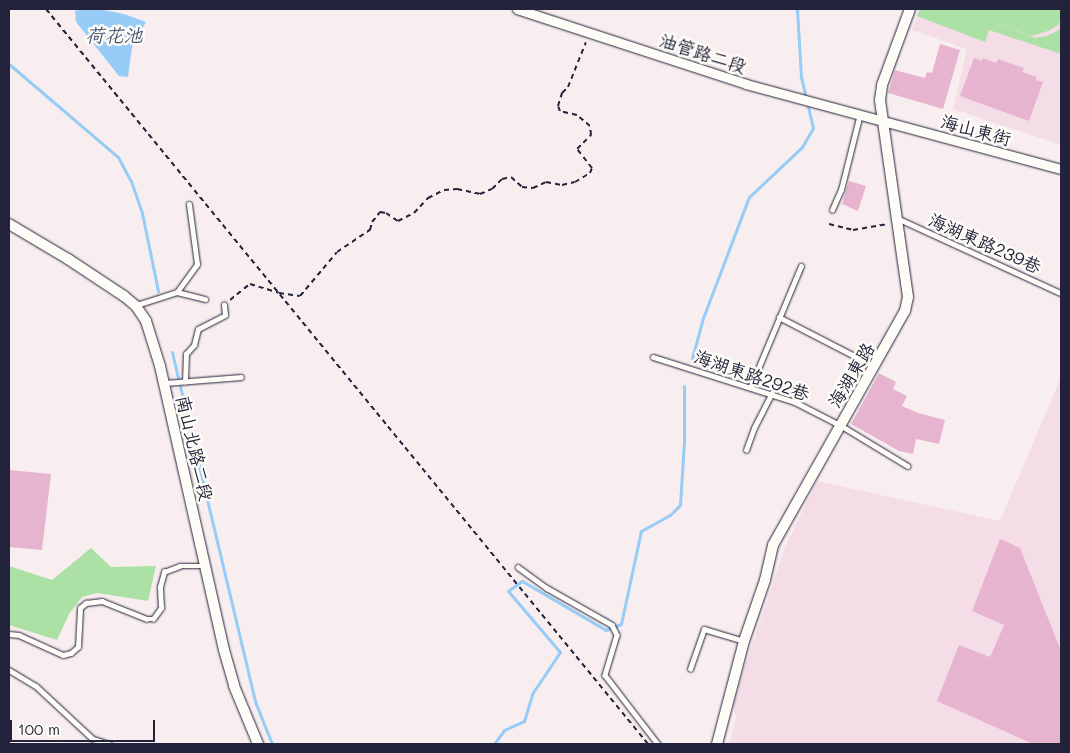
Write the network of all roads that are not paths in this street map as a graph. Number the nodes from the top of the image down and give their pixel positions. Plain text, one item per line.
1 (517, 9) edge
2 (910, 9) edge
3 (860, 113) junction
4 (882, 120) junction
5 (1061, 169) edge
6 (189, 205) dead end
7 (832, 210) dead end
8 (897, 220) junction
9 (9, 224) edge
10 (801, 266) dead end
11 (177, 292) junction
12 (1061, 292) edge
13 (205, 299) dead end
14 (224, 305) road end
15 (136, 306) junction
16 (779, 317) junction
17 (653, 357) dead end
18 (876, 366) junction
19 (241, 377) dead end
20 (185, 382) junction
21 (164, 384) junction
22 (750, 388) junction
23 (772, 393) junction
24 (840, 425) junction
25 (746, 450) dead end
26 (908, 466) dead end
27 (205, 566) junction
28 (518, 567) dead end
29 (9, 634) edge
30 (744, 641) junction
31 (690, 669) dead end
32 (9, 670) edge
33 (109, 744) edge
34 (258, 744) edge
35 (658, 744) edge
36 (717, 744) edge

1 - 3 street, 油管路二段
2 - 4 street, 海湖東路
3 - 4 street, 油管路二段
3 - 7 lane
4 - 5 street, 海山東街
4 - 8 street, 海湖東路
6 - 11 lane
8 - 12 lane, 海湖東路239巷
8 - 18 street, 海湖東路
9 - 15 street, 南山北路二段
10 - 16 lane
11 - 13 lane
11 - 15 lane
14 - 20 lane
15 - 21 street, 南山北路二段
16 - 18 lane
16 - 22 lane
17 - 22 lane, 海湖東路292巷
18 - 24 street, 海湖東路
19 - 20 lane
20 - 21 lane
21 - 27 street, 南山北路二段
22 - 23 lane, 海湖東路292巷
23 - 24 lane, 海湖東路292巷
23 - 25 lane
24 - 26 lane, 海湖東路292巷
24 - 30 street, 海湖東路
27 - 29 lane
27 - 34 street, 南山北路二段
28 - 35 lane
30 - 31 lane
30 - 36 street, 海湖東路
32 - 33 lane

